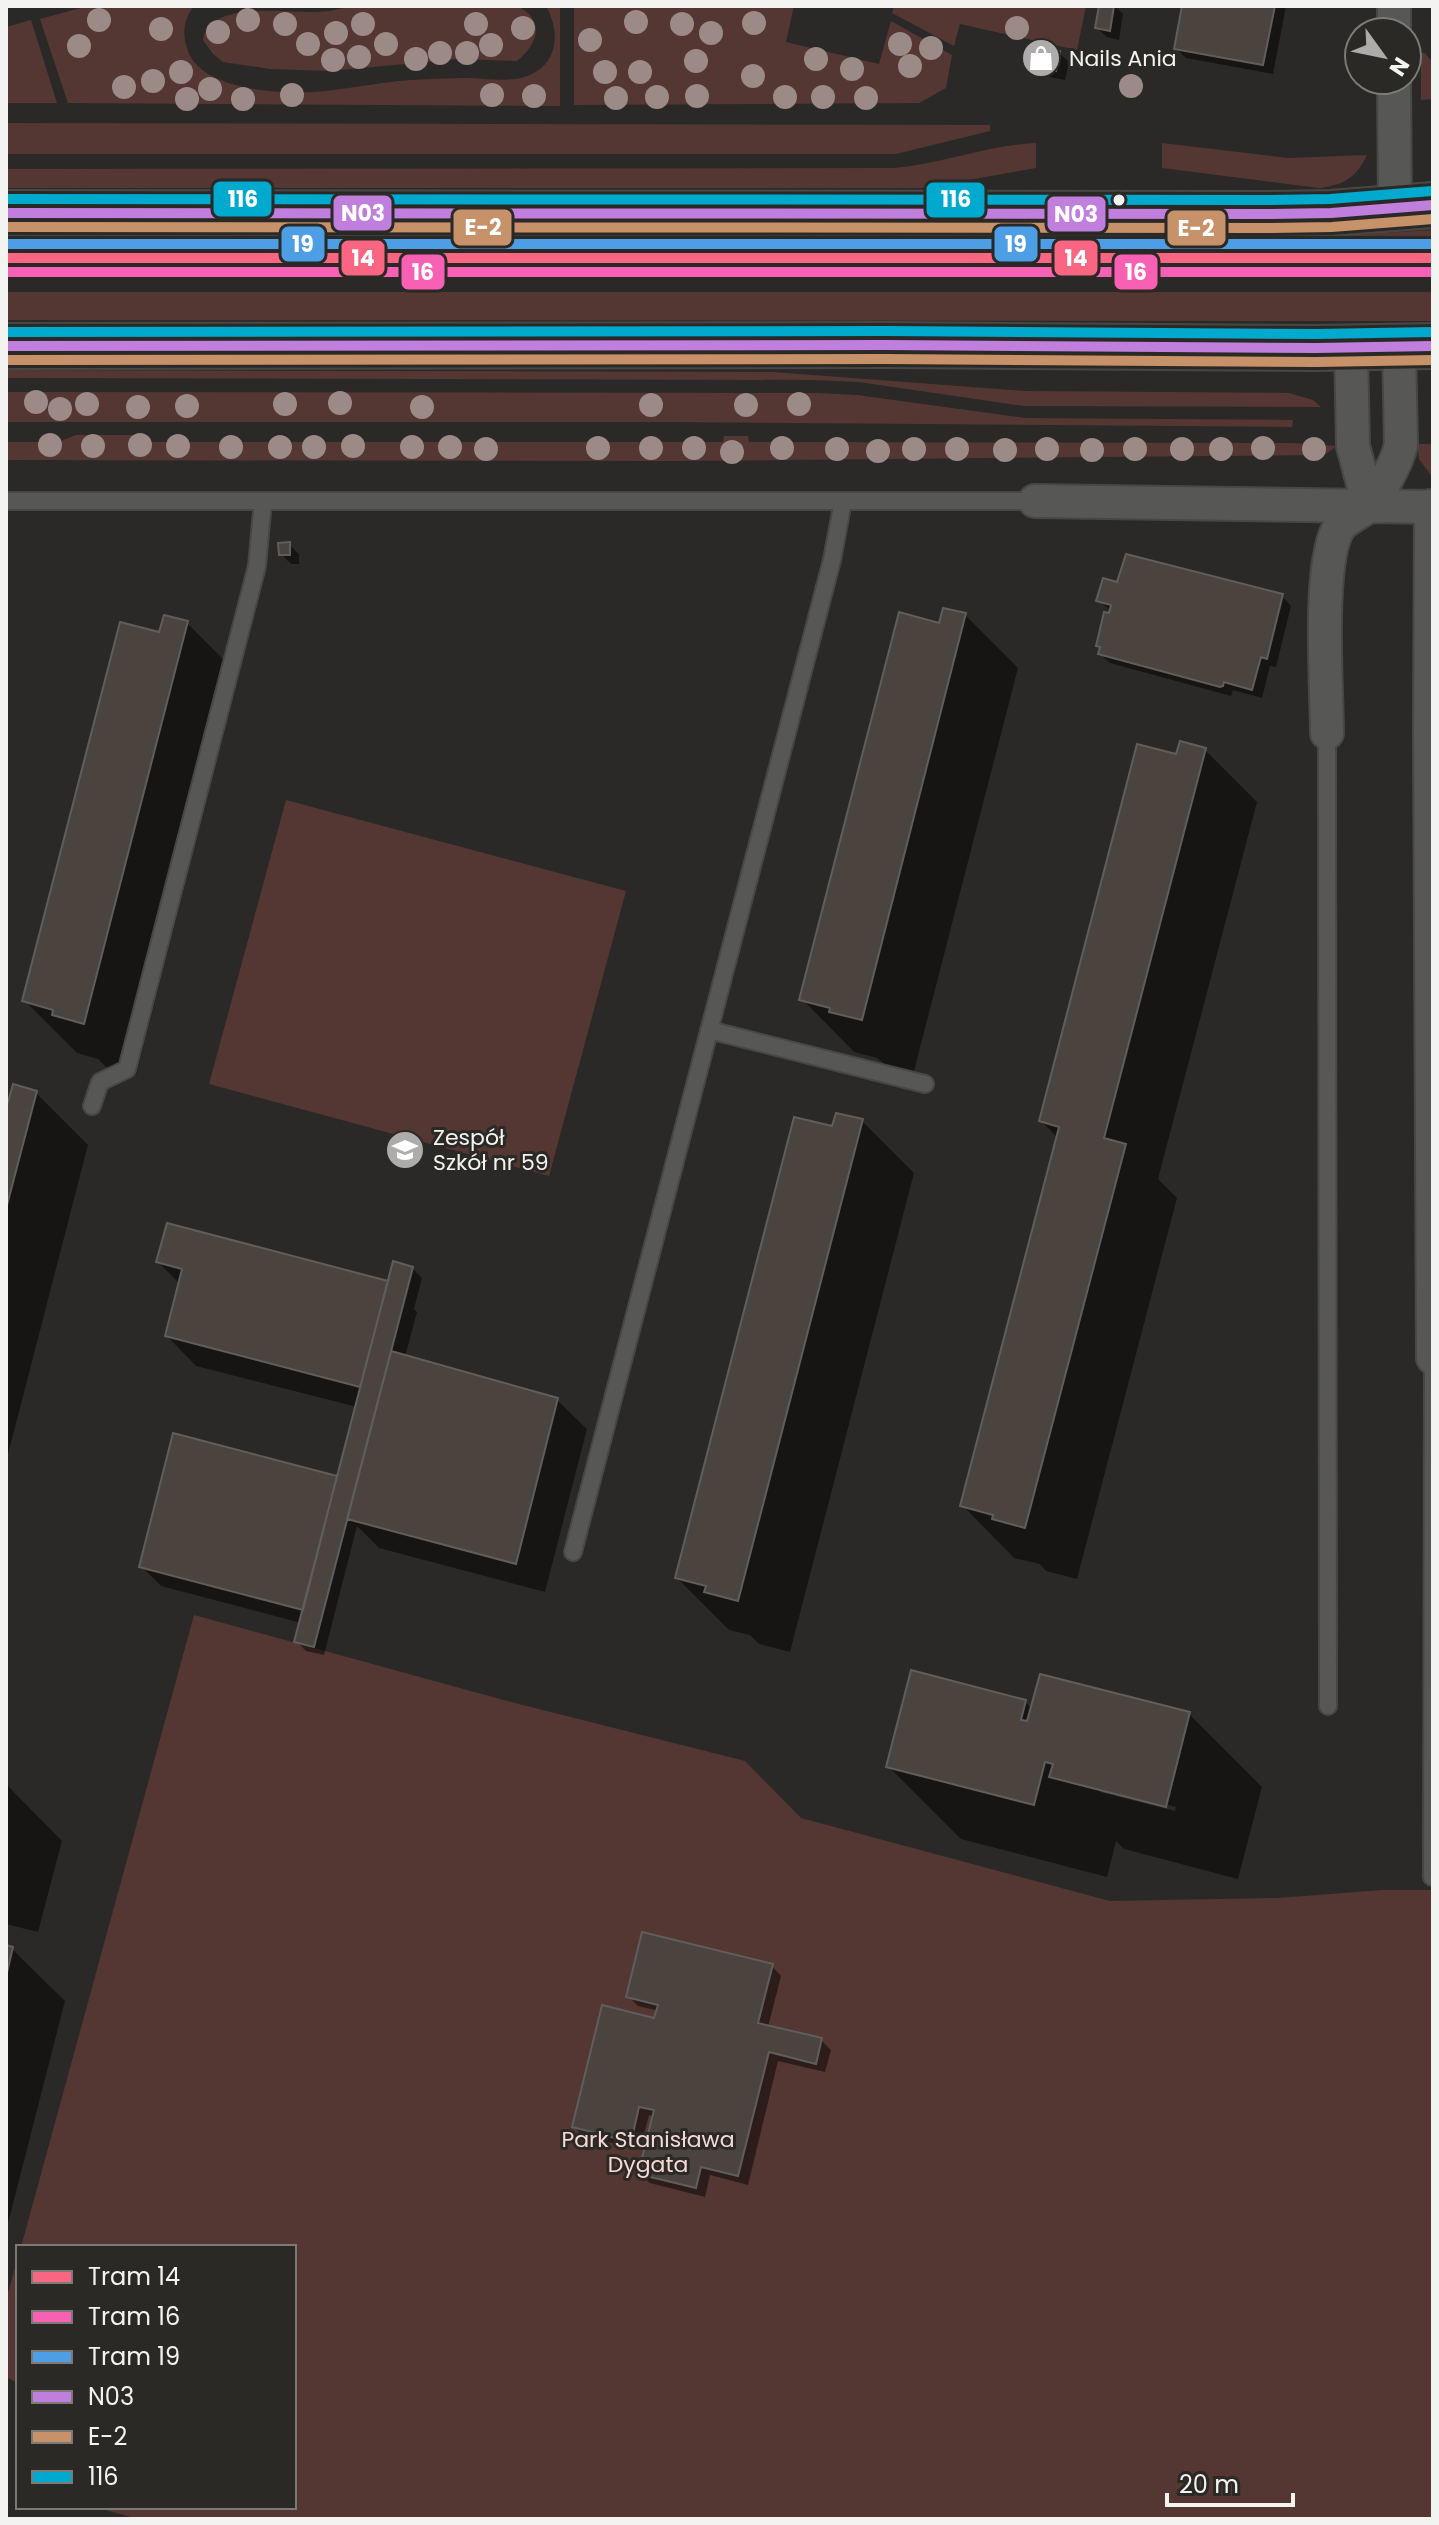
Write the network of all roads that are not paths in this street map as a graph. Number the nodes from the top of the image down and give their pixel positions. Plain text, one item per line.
1 (1397, 96) edge
2 (1414, 206) edge
3 (6, 213) edge
4 (6, 346) edge
5 (1416, 346) edge
6 (1351, 347) junction
7 (6, 501) edge
8 (263, 501) junction
9 (843, 501) junction
10 (1035, 501) joint
11 (1369, 506) junction
12 (1432, 506) edge
13 (1431, 732) edge
14 (1327, 733) joint
15 (709, 1030) junction
16 (1432, 1082) edge
17 (925, 1084) dead end
18 (92, 1106) dead end
19 (1432, 1319) edge
20 (1433, 1358) edge
21 (573, 1552) dead end
22 (1328, 1706) dead end
23 (1432, 1877) edge

1 - 2 street
2 - 3 main road
4 - 6 main road
5 - 6 main road
5 - 11 street
6 - 11 street
7 - 8 lane
8 - 9 lane
8 - 18 lane
9 - 10 lane
9 - 15 lane
10 - 11 street
11 - 12 street
11 - 14 street
12 - 13 street
13 - 16 street
14 - 22 lane
15 - 17 lane
15 - 21 lane
16 - 19 street
19 - 20 street
20 - 23 lane

